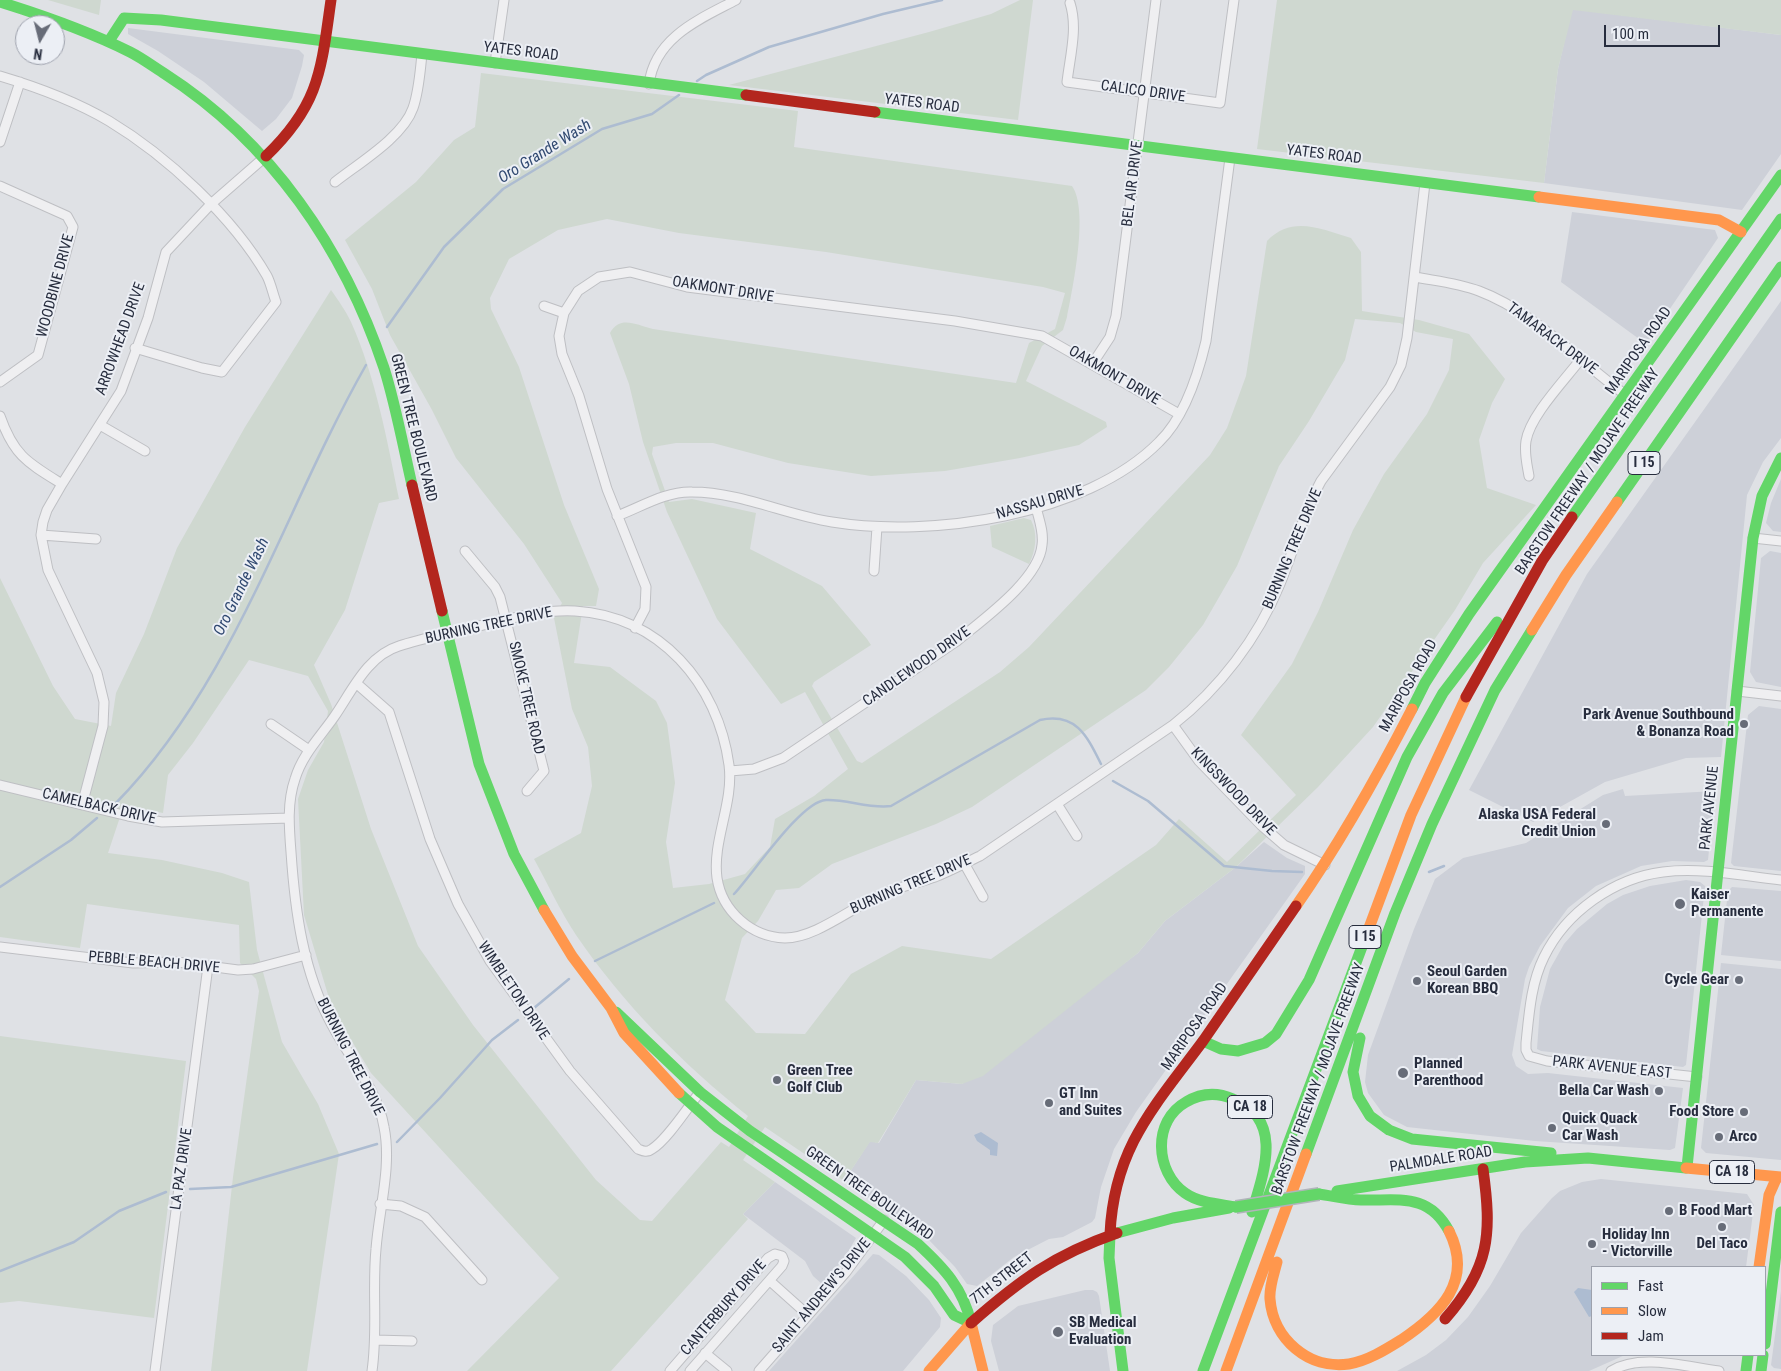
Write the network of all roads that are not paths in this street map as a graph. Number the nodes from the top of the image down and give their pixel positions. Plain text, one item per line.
1 (331, 0) edge
2 (504, 0) edge
3 (736, 0) edge
4 (1156, 0) edge
5 (1234, 0) edge
6 (0, 2) edge
7 (1070, 3) dead end
8 (109, 41) junction
9 (324, 42) junction
10 (422, 54) junction
11 (494, 63) junction
12 (0, 76) edge
13 (20, 82) junction
14 (649, 84) junction
15 (1144, 93) junction
16 (0, 142) edge
17 (1138, 146) junction
18 (266, 156) junction
19 (1230, 158) junction
20 (1781, 175) edge
21 (335, 182) dead end
22 (1425, 183) junction
23 (0, 186) edge
24 (211, 204) junction
25 (1781, 219) edge
26 (1741, 232) junction
27 (1781, 268) edge
28 (1414, 277) junction
29 (544, 306) dead end
30 (564, 313) junction
31 (135, 348) junction
32 (1580, 360) junction
33 (1093, 363) junction
34 (0, 382) edge
35 (1626, 396) junction
36 (1179, 414) junction
37 (0, 416) edge
38 (100, 425) junction
39 (144, 451) dead end
40 (1781, 458) edge
41 (1529, 476) dead end
42 (62, 484) junction
43 (1036, 507) junction
44 (618, 516) junction
45 (877, 526) junction
46 (41, 535) junction
47 (1753, 538) junction
48 (96, 539) dead end
49 (1781, 542) edge
50 (465, 551) dead end
51 (1542, 561) junction
52 (874, 571) dead end
53 (507, 619) junction
54 (635, 628) junction
55 (447, 634) junction
56 (356, 683) junction
57 (1737, 690) junction
58 (1781, 696) edge
59 (271, 724) dead end
60 (1173, 726) junction
61 (309, 750) junction
62 (730, 771) junction
63 (0, 785) edge
64 (527, 791) dead end
65 (1057, 804) junction
66 (82, 805) junction
67 (289, 818) junction
68 (1077, 836) dead end
69 (964, 863) junction
70 (1325, 865) junction
71 (1718, 874) junction
72 (1781, 880) edge
73 (983, 897) dead end
74 (1395, 913) junction
75 (0, 947) edge
76 (306, 955) junction
77 (208, 966) junction
78 (611, 1008) junction
79 (1203, 1041) junction
80 (1697, 1077) junction
81 (700, 1092) junction
82 (690, 1105) junction
83 (1306, 1158) junction
84 (1588, 1158) junction
85 (1688, 1167) junction
86 (1483, 1169) junction
87 (1779, 1177) edge
88 (1781, 1190) edge
89 (1319, 1194) junction
90 (380, 1204) junction
91 (1236, 1207) junction
92 (1781, 1212) edge
93 (884, 1220) junction
94 (1110, 1234) junction
95 (874, 1235) junction
96 (1759, 1266) edge
97 (482, 1280) dead end
98 (770, 1282) junction
99 (808, 1315) junction
100 (971, 1323) junction
101 (1219, 1327) junction
102 (1766, 1336) edge
103 (375, 1340) junction
104 (412, 1341) dead end
105 (705, 1353) junction
106 (1748, 1356) edge
107 (1763, 1356) edge
108 (155, 1371) edge
109 (372, 1371) edge
110 (670, 1371) edge
111 (690, 1371) edge
112 (727, 1371) edge
113 (759, 1371) edge
114 (929, 1371) edge
115 (983, 1371) edge
116 (1123, 1371) edge
117 (1203, 1371) edge
118 (1226, 1371) edge
119 (1360, 1371) edge
120 (1610, 1371) edge
121 (1719, 1371) edge
122 (1746, 1371) edge
123 (1761, 1371) edge

1 - 9 main road, ARROWHEAD DRIVE
2 - 11 street
3 - 14 street
4 - 15 street, BEL AIR DRIVE
5 - 15 street, CALICO DRIVE
6 - 8 main road, GREEN TREE BOULEVARD
7 - 15 street, CALICO DRIVE
8 - 9 main road, YATES ROAD
8 - 18 main road, GREEN TREE BOULEVARD
9 - 10 main road, YATES ROAD
9 - 18 main road, ARROWHEAD DRIVE
10 - 11 main road, YATES ROAD
10 - 21 street
11 - 14 main road, YATES ROAD
12 - 13 street
13 - 16 street
13 - 24 street
14 - 17 main road, YATES ROAD
15 - 17 street, BEL AIR DRIVE
17 - 19 main road, YATES ROAD
17 - 33 street, BEL AIR DRIVE
18 - 24 street, ARROWHEAD DRIVE
18 - 55 main road, GREEN TREE BOULEVARD
19 - 22 main road, YATES ROAD
19 - 36 street, NASSAU DRIVE
20 - 26 main road, MARIPOSA ROAD
22 - 26 main road, YATES ROAD
22 - 28 street, BURNING TREE DRIVE
23 - 34 street, WOODBINE DRIVE
24 - 31 street, ARROWHEAD DRIVE
24 - 31 street
25 - 51 main road, BARSTOW FREEWAY / MOJAVE FREEWAY / I 15
26 - 35 main road, MARIPOSA ROAD
27 - 74 main road, BARSTOW FREEWAY / MOJAVE FREEWAY / I 15
28 - 32 street, TAMARACK DRIVE
28 - 60 street, BURNING TREE DRIVE
29 - 30 street
30 - 33 street, OAKMONT DRIVE
30 - 44 street, OAKMONT DRIVE
31 - 38 street, ARROWHEAD DRIVE
32 - 35 street, TAMARACK DRIVE
32 - 41 street
33 - 36 street, OAKMONT DRIVE
35 - 70 main road, MARIPOSA ROAD
36 - 43 street, NASSAU DRIVE
37 - 42 street
38 - 39 street
38 - 42 street, ARROWHEAD DRIVE
40 - 47 main road, PARK AVENUE
42 - 46 street, ARROWHEAD DRIVE
43 - 45 street, NASSAU DRIVE
43 - 62 street, CANDLEWOOD DRIVE
44 - 45 street, NASSAU DRIVE
44 - 54 street, OAKMONT DRIVE
45 - 52 street
46 - 48 street
46 - 66 street, ARROWHEAD DRIVE
47 - 49 street
47 - 57 main road, PARK AVENUE
50 - 53 street, SMOKE TREE ROAD
51 - 79 main road
51 - 101 main road, BARSTOW FREEWAY / MOJAVE FREEWAY / I 15
53 - 54 street, BURNING TREE DRIVE
53 - 55 street, BURNING TREE DRIVE
53 - 64 street, SMOKE TREE ROAD
54 - 62 street, BURNING TREE DRIVE
55 - 56 street, BURNING TREE DRIVE
55 - 78 main road, GREEN TREE BOULEVARD
56 - 61 street, BURNING TREE DRIVE
56 - 82 street, WIMBLETON DRIVE
57 - 58 street
57 - 71 main road, PARK AVENUE
59 - 61 street
60 - 65 street, BURNING TREE DRIVE
60 - 70 street, KINGSWOOD DRIVE
61 - 67 street, BURNING TREE DRIVE
62 - 69 street, BURNING TREE DRIVE
63 - 66 street, CAMELBACK DRIVE
65 - 68 street
65 - 69 street, BURNING TREE DRIVE
66 - 67 street, CAMELBACK DRIVE
67 - 76 street, BURNING TREE DRIVE
69 - 73 street
70 - 79 main road, MARIPOSA ROAD
71 - 72 street
71 - 80 main road, PARK AVENUE
71 - 80 street, PARK AVENUE EAST
74 - 83 main road, BARSTOW FREEWAY / MOJAVE FREEWAY / I 15
74 - 84 main road
75 - 77 street, PEBBLE BEACH DRIVE
76 - 77 street, PEBBLE BEACH DRIVE
76 - 90 street, BURNING TREE DRIVE
77 - 108 street, LA PAZ DRIVE
78 - 81 main road, GREEN TREE BOULEVARD
78 - 82 main road, GREEN TREE BOULEVARD
79 - 94 main road, MARIPOSA ROAD
80 - 85 main road, PARK AVENUE
81 - 82 street, WIMBLETON DRIVE
81 - 93 main road, GREEN TREE BOULEVARD
82 - 95 main road, GREEN TREE BOULEVARD
83 - 89 main road
83 - 118 main road, BARSTOW FREEWAY / MOJAVE FREEWAY / I 15
84 - 85 main road, PALMDALE ROAD / CA 18
84 - 86 main road, PALMDALE ROAD / CA 18
85 - 87 main road, PALMDALE ROAD / CA 18
86 - 89 main road, PALMDALE ROAD / CA 18
86 - 119 main road
87 - 88 main road
87 - 96 main road
89 - 91 main road, PALMDALE ROAD, bridge
90 - 97 street
90 - 103 street, BURNING TREE DRIVE
91 - 94 main road, PALMDALE ROAD
91 - 101 main road, CA 18
92 - 102 main road
93 - 95 street, SAINT ANDREW'S DRIVE
93 - 100 main road, GREEN TREE BOULEVARD
94 - 100 main road, 7TH STREET
94 - 116 main road, MARIPOSA ROAD
95 - 99 street, SAINT ANDREW'S DRIVE
95 - 100 main road, GREEN TREE BOULEVARD
98 - 99 street, CANTERBURY DRIVE
98 - 105 street, CANTERBURY DRIVE
98 - 110 street, CANTERBURY DRIVE
99 - 113 street, SAINT ANDREW'S DRIVE
100 - 114 main road, 7TH STREET
100 - 115 main road
101 - 117 main road, BARSTOW FREEWAY / MOJAVE FREEWAY / I 15
103 - 104 street
103 - 109 street, BURNING TREE DRIVE
105 - 111 street, CANTERBURY DRIVE
105 - 112 street, CANTERBURY DRIVE
106 - 122 main road
107 - 123 main road
120 - 121 street

